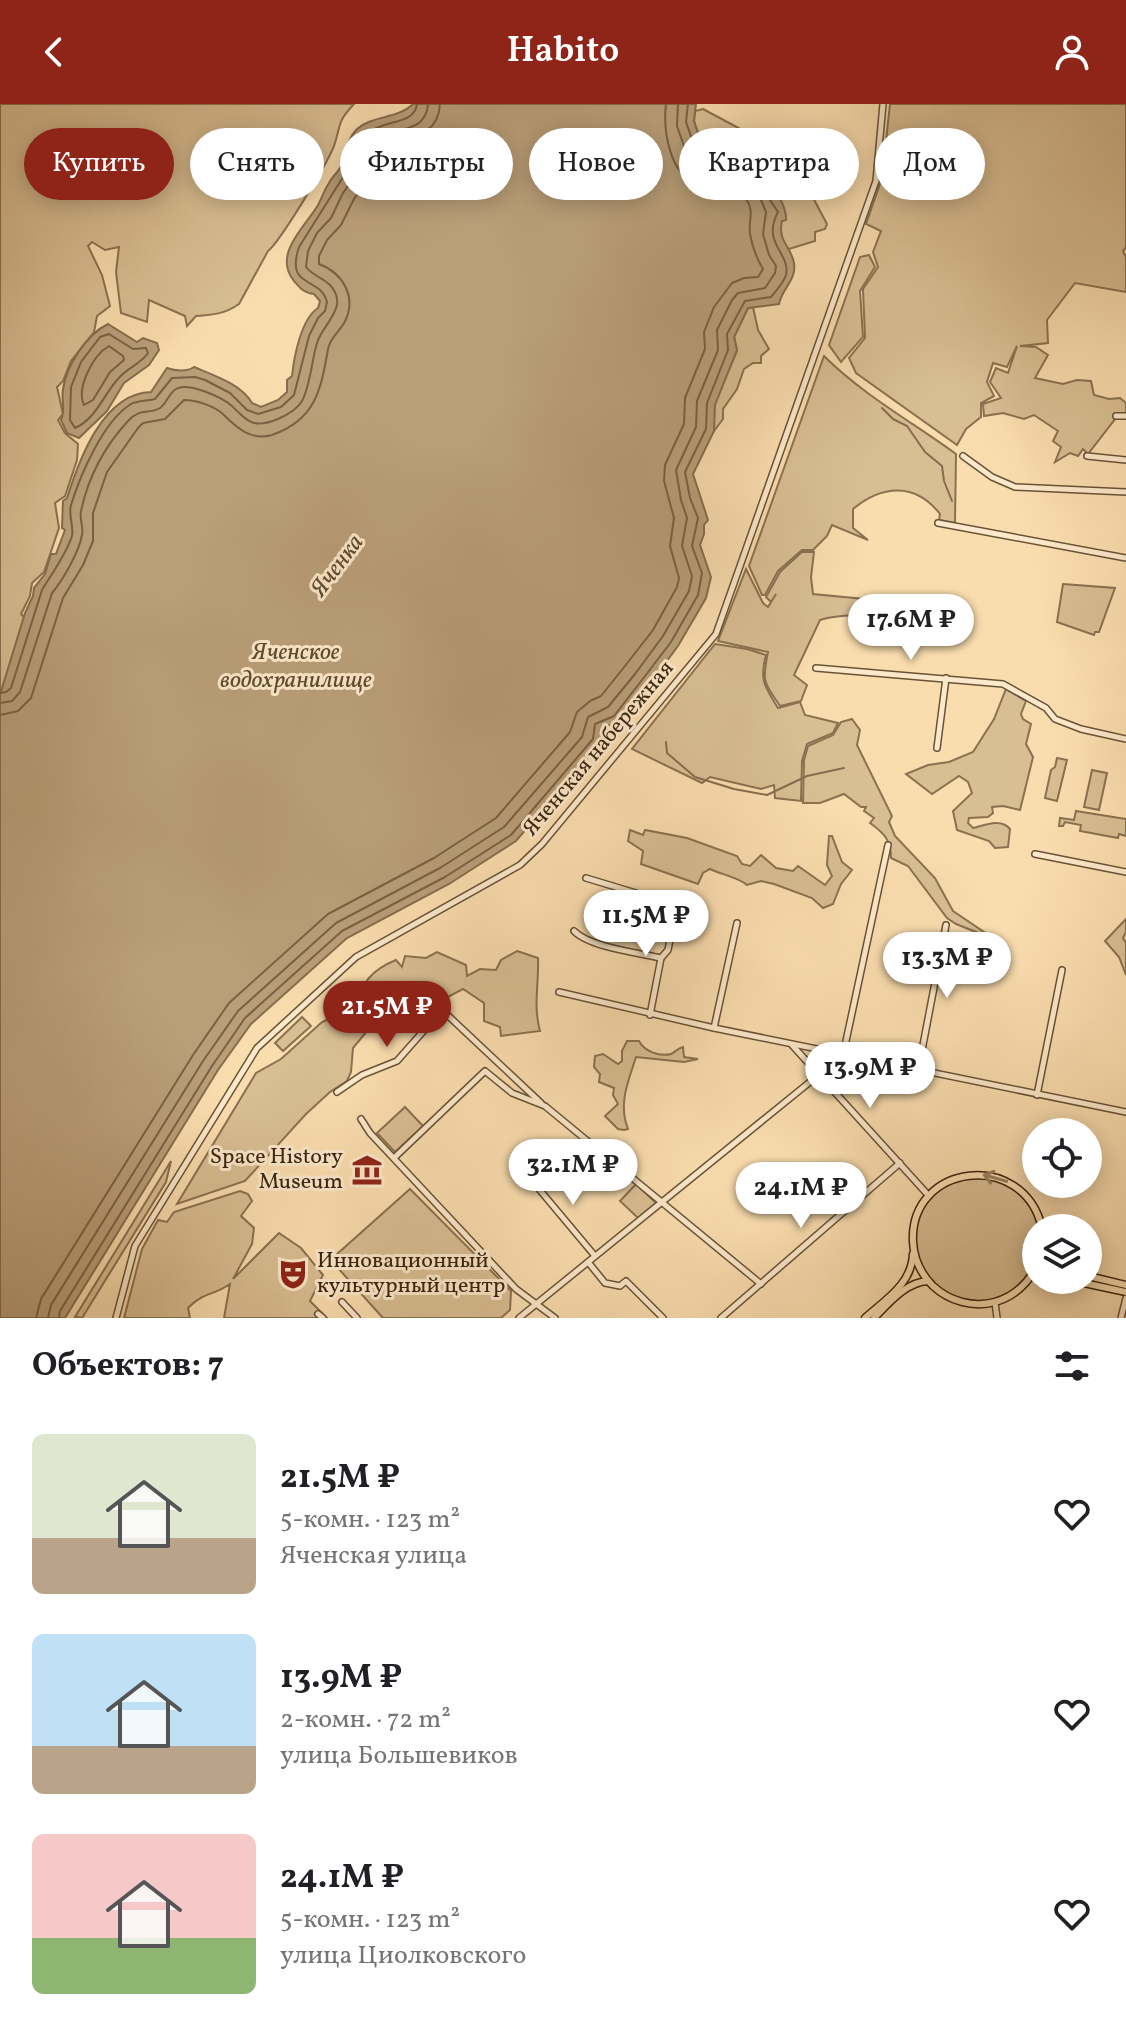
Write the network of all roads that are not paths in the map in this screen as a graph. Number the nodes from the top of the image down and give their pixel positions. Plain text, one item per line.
1 (883, 104) edge
2 (1116, 416) dead end
3 (1126, 416) edge
4 (963, 456) dead end
5 (1087, 456) dead end
6 (1126, 460) edge
7 (1126, 492) edge
8 (938, 523) dead end
9 (1126, 558) edge
10 (816, 668) dead end
11 (946, 678) junction
12 (1126, 739) edge
13 (937, 748) dead end
14 (888, 845) dead end
15 (1035, 854) dead end
16 (1126, 872) edge
17 (586, 878) dead end
18 (737, 923) dead end
19 (946, 925) dead end
20 (574, 931) dead end
21 (661, 958) junction
22 (1062, 970) dead end
23 (559, 992) dead end
24 (650, 1015) junction
25 (714, 1028) junction
26 (791, 1044) junction
27 (843, 1055) junction
28 (918, 1071) junction
29 (819, 1074) junction
30 (337, 1092) dead end
31 (1037, 1095) junction
32 (545, 1106) junction
33 (1126, 1112) edge
34 (361, 1119) dead end
35 (394, 1158) junction
36 (900, 1163) junction
37 (528, 1176) dead end
38 (929, 1196) junction
39 (662, 1204) junction
40 (1037, 1214) edge
41 (913, 1247) junction
42 (595, 1256) junction
43 (588, 1262) junction
44 (1102, 1279) edge
45 (928, 1281) junction
46 (761, 1284) junction
47 (1126, 1285) edge
48 (1022, 1286) edge
49 (1102, 1289) edge
50 (1126, 1295) edge
51 (342, 1302) dead end
52 (995, 1302) junction
53 (535, 1305) junction
54 (116, 1318) edge
55 (357, 1318) edge
56 (519, 1318) edge
57 (555, 1318) edge
58 (663, 1318) edge
59 (721, 1318) edge
60 (865, 1318) edge
61 (874, 1318) edge
62 (997, 1318) edge
63 (1121, 1318) edge

1 - 54 street, Яченская набережная
2 - 3 street
4 - 7 street
5 - 6 street
8 - 9 street
10 - 11 street
11 - 12 street
11 - 13 street
14 - 27 street
15 - 16 street
17 - 21 street
18 - 25 street
19 - 28 street
20 - 21 street
21 - 24 street
22 - 31 street
23 - 24 street
24 - 25 street
25 - 26 street
26 - 27 street
26 - 29 street
27 - 28 street
27 - 29 street
28 - 31 street
29 - 36 street
29 - 39 street
30 - 32 street
31 - 33 street
32 - 35 street
32 - 39 street
34 - 35 street
35 - 53 street
36 - 38 street
36 - 46 street
37 - 42 street
40 -> 38 main road
38 - 41 main road
39 - 42 street
39 - 46 street
41 - 45 main road
41 - 60 main road
42 - 43 street
43 - 53 street
43 - 58 street
44 - 47 main road
45 - 52 main road
45 - 61 main road
46 - 59 street
48 - 52 main road
49 - 50 main road
50 - 63 street
51 - 55 street
52 - 62 street
53 - 56 street
53 - 57 street

